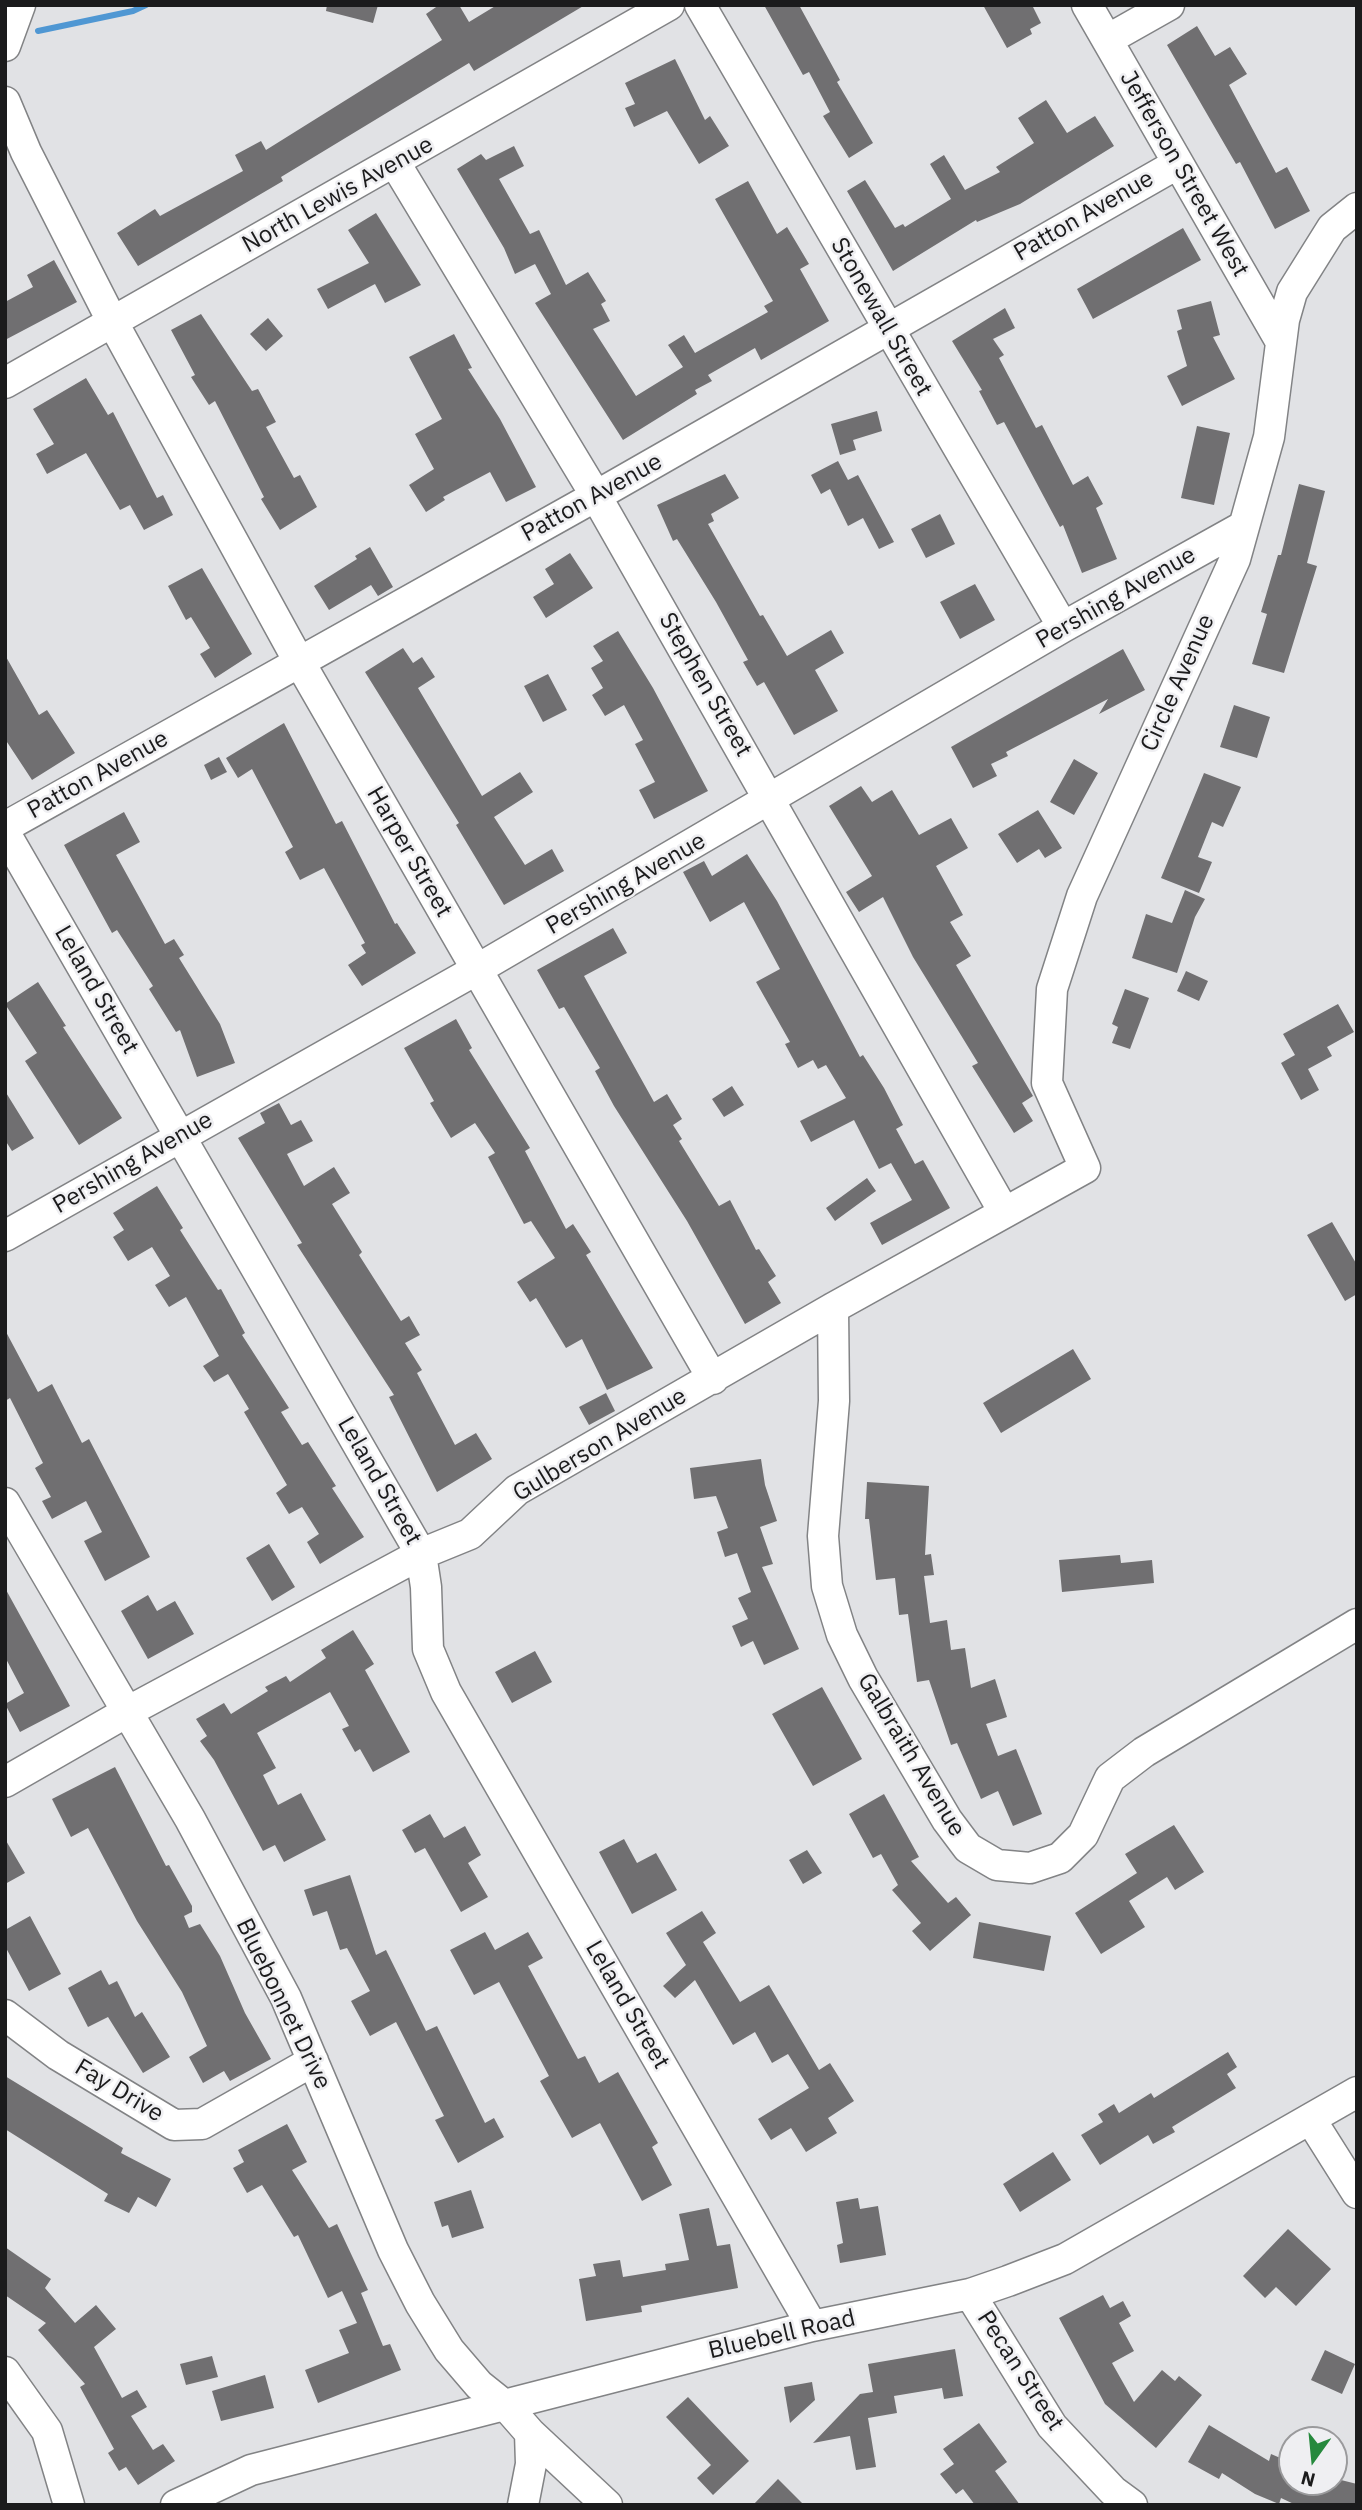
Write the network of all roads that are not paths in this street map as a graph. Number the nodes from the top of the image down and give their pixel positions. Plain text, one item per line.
1 (20, 5) edge
2 (669, 5) edge
3 (700, 5) edge
4 (1087, 5) edge
5 (1169, 5) edge
6 (1107, 40) junction
7 (5, 46) edge
8 (5, 102) edge
9 (395, 163) junction
10 (1177, 164) junction
11 (1357, 208) edge
12 (112, 321) junction
13 (888, 329) junction
14 (1281, 342) junction
15 (5, 383) edge
16 (596, 496) junction
17 (1244, 526) junction
18 (1063, 627) junction
19 (299, 661) junction
20 (772, 800) junction
21 (5, 827) edge
22 (5, 833) edge
23 (476, 970) junction
24 (179, 1135) junction
25 (1084, 1168) joint
26 (1004, 1212) junction
27 (5, 1236) edge
28 (833, 1308) junction
29 (713, 1379) junction
30 (5, 1503) edge
31 (421, 1554) junction
32 (1357, 1624) edge
33 (127, 1712) junction
34 (5, 1782) edge
35 (5, 2015) edge
36 (313, 2061) junction
37 (1357, 2092) edge
38 (1311, 2120) junction
39 (1357, 2193) edge
40 (970, 2294) junction
41 (812, 2326) junction
42 (5, 2372) edge
43 (504, 2405) junction
44 (530, 2433) junction
45 (69, 2505) edge
46 (176, 2505) edge
47 (523, 2505) edge
48 (607, 2505) edge
49 (1132, 2505) edge

1 - 7 street
2 - 9 street, North Lewis Avenue
3 - 13 street, Stonewall Street
4 - 6 street, Jefferson Street West
5 - 6 street
6 - 10 street, Jefferson Street West
8 - 12 street, Harper Street
9 - 12 street, North Lewis Avenue
9 - 16 street, Stephen Street
10 - 13 street, Patton Avenue
10 - 14 street, Jefferson Street West
11 - 14 street, Circle Avenue
12 - 15 street, North Lewis Avenue
12 - 19 street, Harper Street
13 - 16 street, Patton Avenue
13 - 18 street, Stonewall Street
14 - 17 street, Circle Avenue
16 - 19 street, Patton Avenue
16 - 20 street, Stephen Street
17 - 18 street, Pershing Avenue
17 - 25 street, Circle Avenue
18 - 20 street, Pershing Avenue
19 - 21 street, Patton Avenue
19 - 23 street, Harper Street
20 - 23 street, Pershing Avenue
20 - 26 street, Stephen Street
22 - 24 street, Leland Street
23 - 24 street, Pershing Avenue
23 - 29 street, Harper Street
24 - 27 street, Pershing Avenue
24 - 31 street, Leland Street
25 - 26 street, Gulberson Avenue
26 - 28 street, Gulberson Avenue
28 - 29 street, Gulberson Avenue
28 - 32 street, Galbraith Avenue
29 - 31 street, Gulberson Avenue
30 - 33 street, Bluebonnet Drive
31 - 33 street, Gulberson Avenue
31 - 41 street, Leland Street
33 - 34 street, Gulberson Avenue
33 - 36 street, Bluebonnet Drive
35 - 36 street, Fay Drive
36 - 43 street, Bluebonnet Drive
37 - 38 street, Bluebell Road
38 - 39 street
38 - 40 street, Bluebell Road
40 - 41 street, Bluebell Road
40 - 49 street, Pecan Street
41 - 43 street, Bluebell Road
42 - 45 street
43 - 44 street, Bluebonnet Drive
43 - 46 street, Bluebell Road
44 - 47 street
44 - 48 street, Bluebonnet Drive

